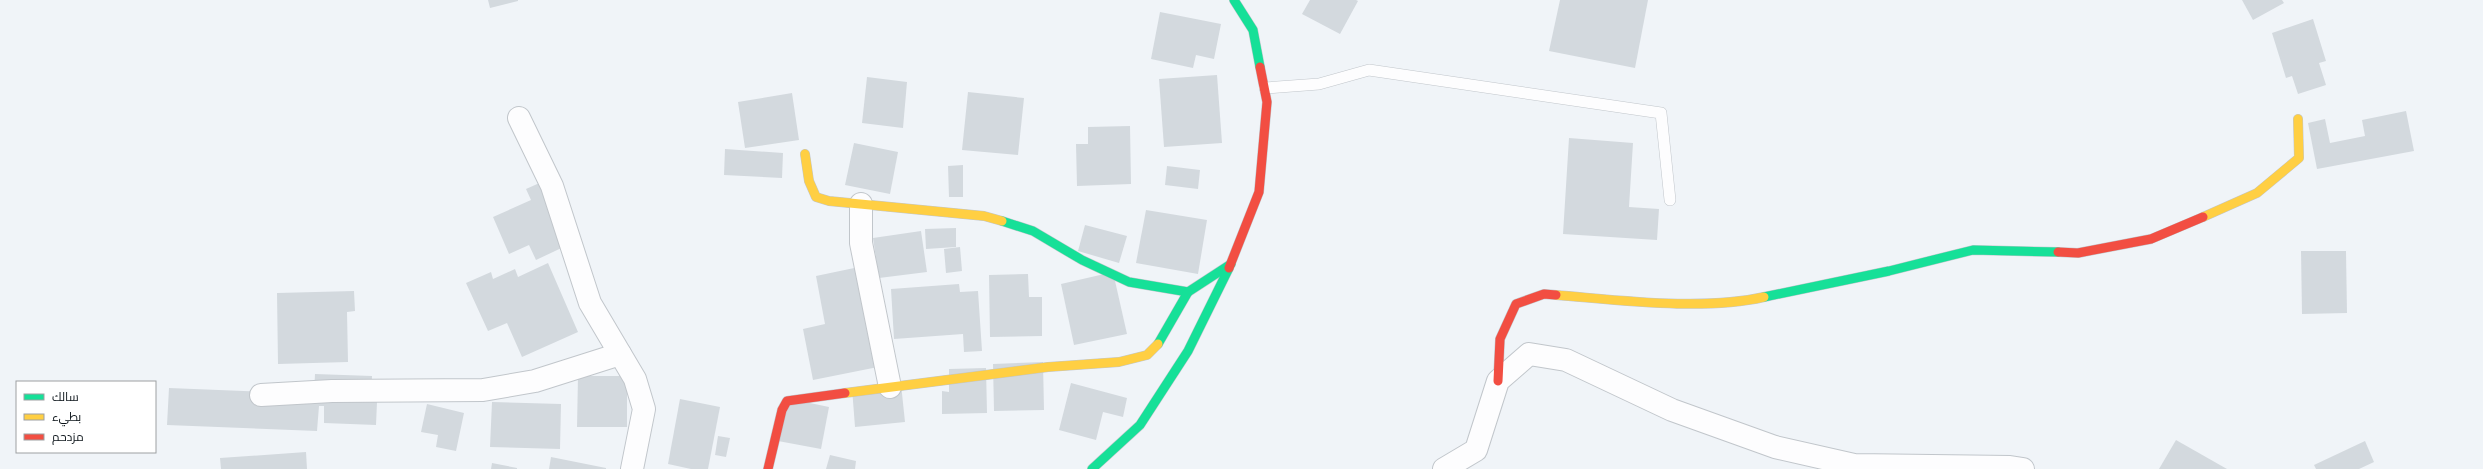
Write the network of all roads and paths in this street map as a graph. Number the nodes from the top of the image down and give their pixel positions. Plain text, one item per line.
1 (1234, 0) edge
2 (1264, 88) junction
3 (519, 118) dead end
4 (2298, 119) dead end
5 (805, 154) dead end
6 (1670, 200) dead end
7 (861, 204) junction
8 (1231, 264) junction
9 (1188, 292) junction
10 (620, 354) junction
11 (1498, 381) junction
12 (890, 387) junction
13 (261, 395) dead end
14 (632, 469) edge
15 (768, 469) edge
16 (1092, 469) edge
17 (1444, 469) edge
18 (2023, 469) edge

1 - 2 street
2 - 6 lane
2 - 8 street
3 - 10 street
4 - 11 street
5 - 7 street
7 - 9 street
7 - 12 street
8 - 9 street
8 - 16 street
9 - 12 street
10 - 13 street
10 - 14 street
11 - 17 street
11 - 18 street
12 - 15 street

